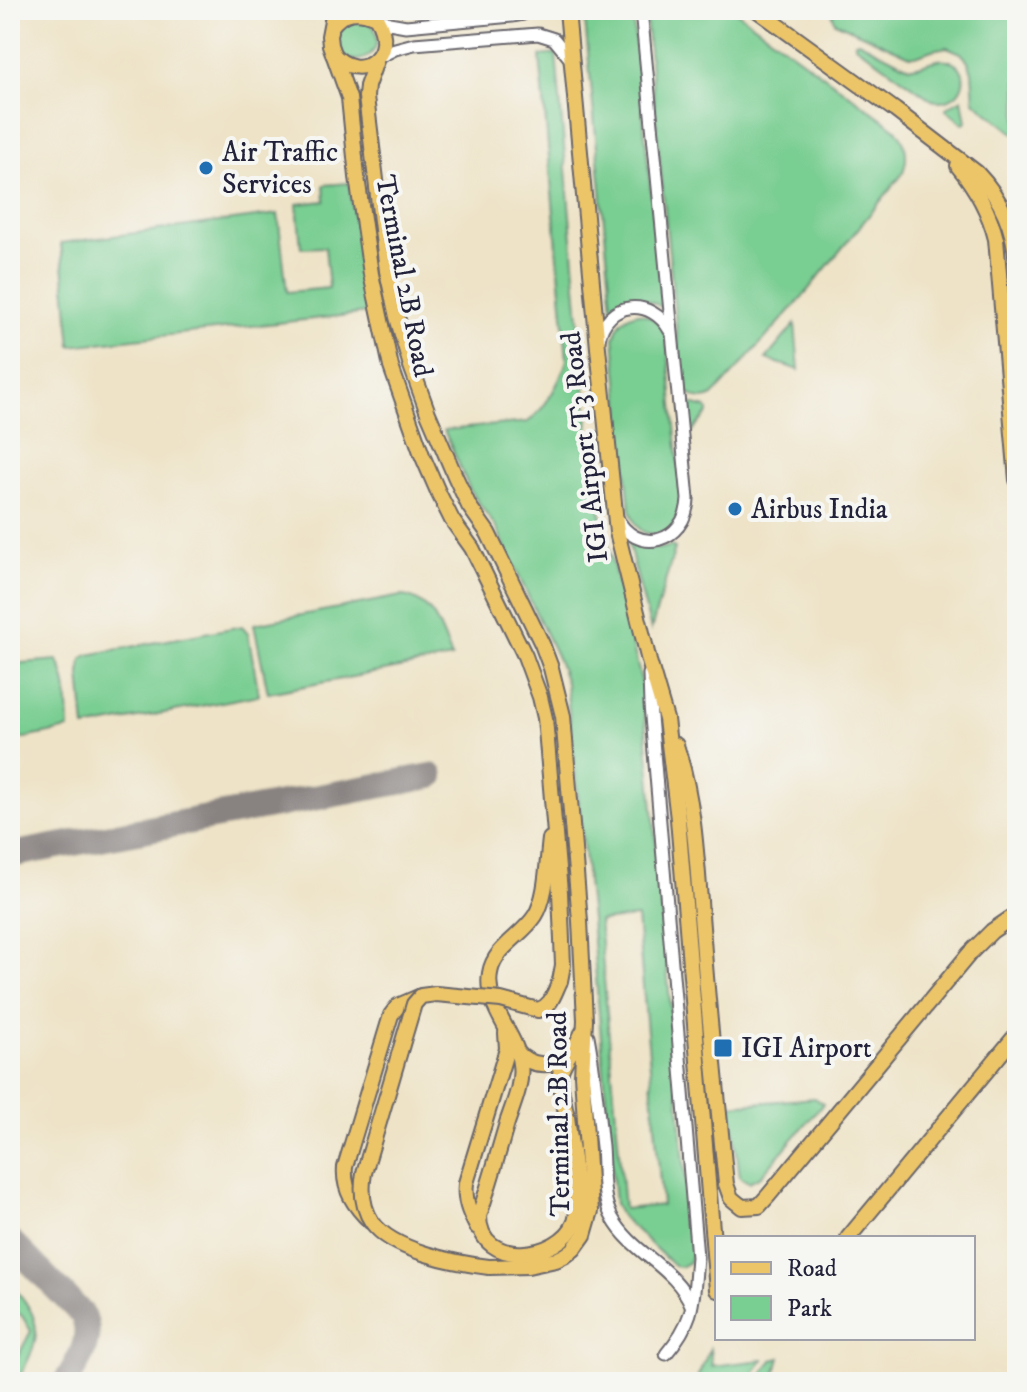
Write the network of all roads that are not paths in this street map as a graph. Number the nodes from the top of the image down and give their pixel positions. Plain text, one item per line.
1 (334, 10) edge
2 (530, 10) edge
3 (567, 10) edge
4 (641, 10) edge
5 (757, 10) edge
6 (374, 13) edge
7 (331, 28) junction
8 (333, 54) junction
9 (377, 58) junction
10 (573, 61) junction
11 (943, 148) junction
12 (1017, 264) edge
13 (673, 341) junction
14 (598, 348) junction
15 (455, 476) junction
16 (1017, 480) edge
17 (439, 494) junction
18 (614, 507) junction
19 (649, 661) junction
20 (666, 719) junction
21 (554, 811) junction
22 (1017, 914) edge
23 (585, 1020) junction
24 (504, 1028) junction
25 (1017, 1034) edge
26 (517, 1052) junction
27 (568, 1056) junction
28 (850, 1236) edge
29 (486, 1241) junction
30 (697, 1257) junction
31 (715, 1266) edge
32 (671, 1276) junction
33 (692, 1310) junction
34 (666, 1354) dead end

1 - 7 main road
2 - 6 street
3 - 10 main road, IGI Airport T3 Road
4 - 13 street
5 - 11 main road
6 - 7 main road
6 - 9 main road
7 - 8 main road
8 - 9 main road
8 - 17 main road, Terminal 2B Road
9 - 10 street
9 - 15 main road, Terminal 2B Road
10 - 14 main road, IGI Airport T3 Road
11 - 12 main road
11 - 16 main road
13 - 14 street
13 - 18 street
14 - 18 main road, IGI Airport T3 Road
15 - 17 main road
15 - 23 main road, Terminal 2B Road
17 - 21 main road, Terminal 2B Road
18 - 19 main road, IGI Airport T3 Road
19 - 20 main road, IGI Airport T3 Road
19 - 30 street
20 - 22 main road
20 - 31 main road, IGI Airport T3 Road
21 - 23 main road, Terminal 2B Road, bridge
21 - 24 main road
23 - 27 main road
23 - 32 street
24 - 26 main road
24 - 29 main road
25 - 28 main road
26 - 27 main road
26 - 29 main road
27 - 29 main road
30 - 32 street
30 - 33 street
32 - 33 street
33 - 34 street

